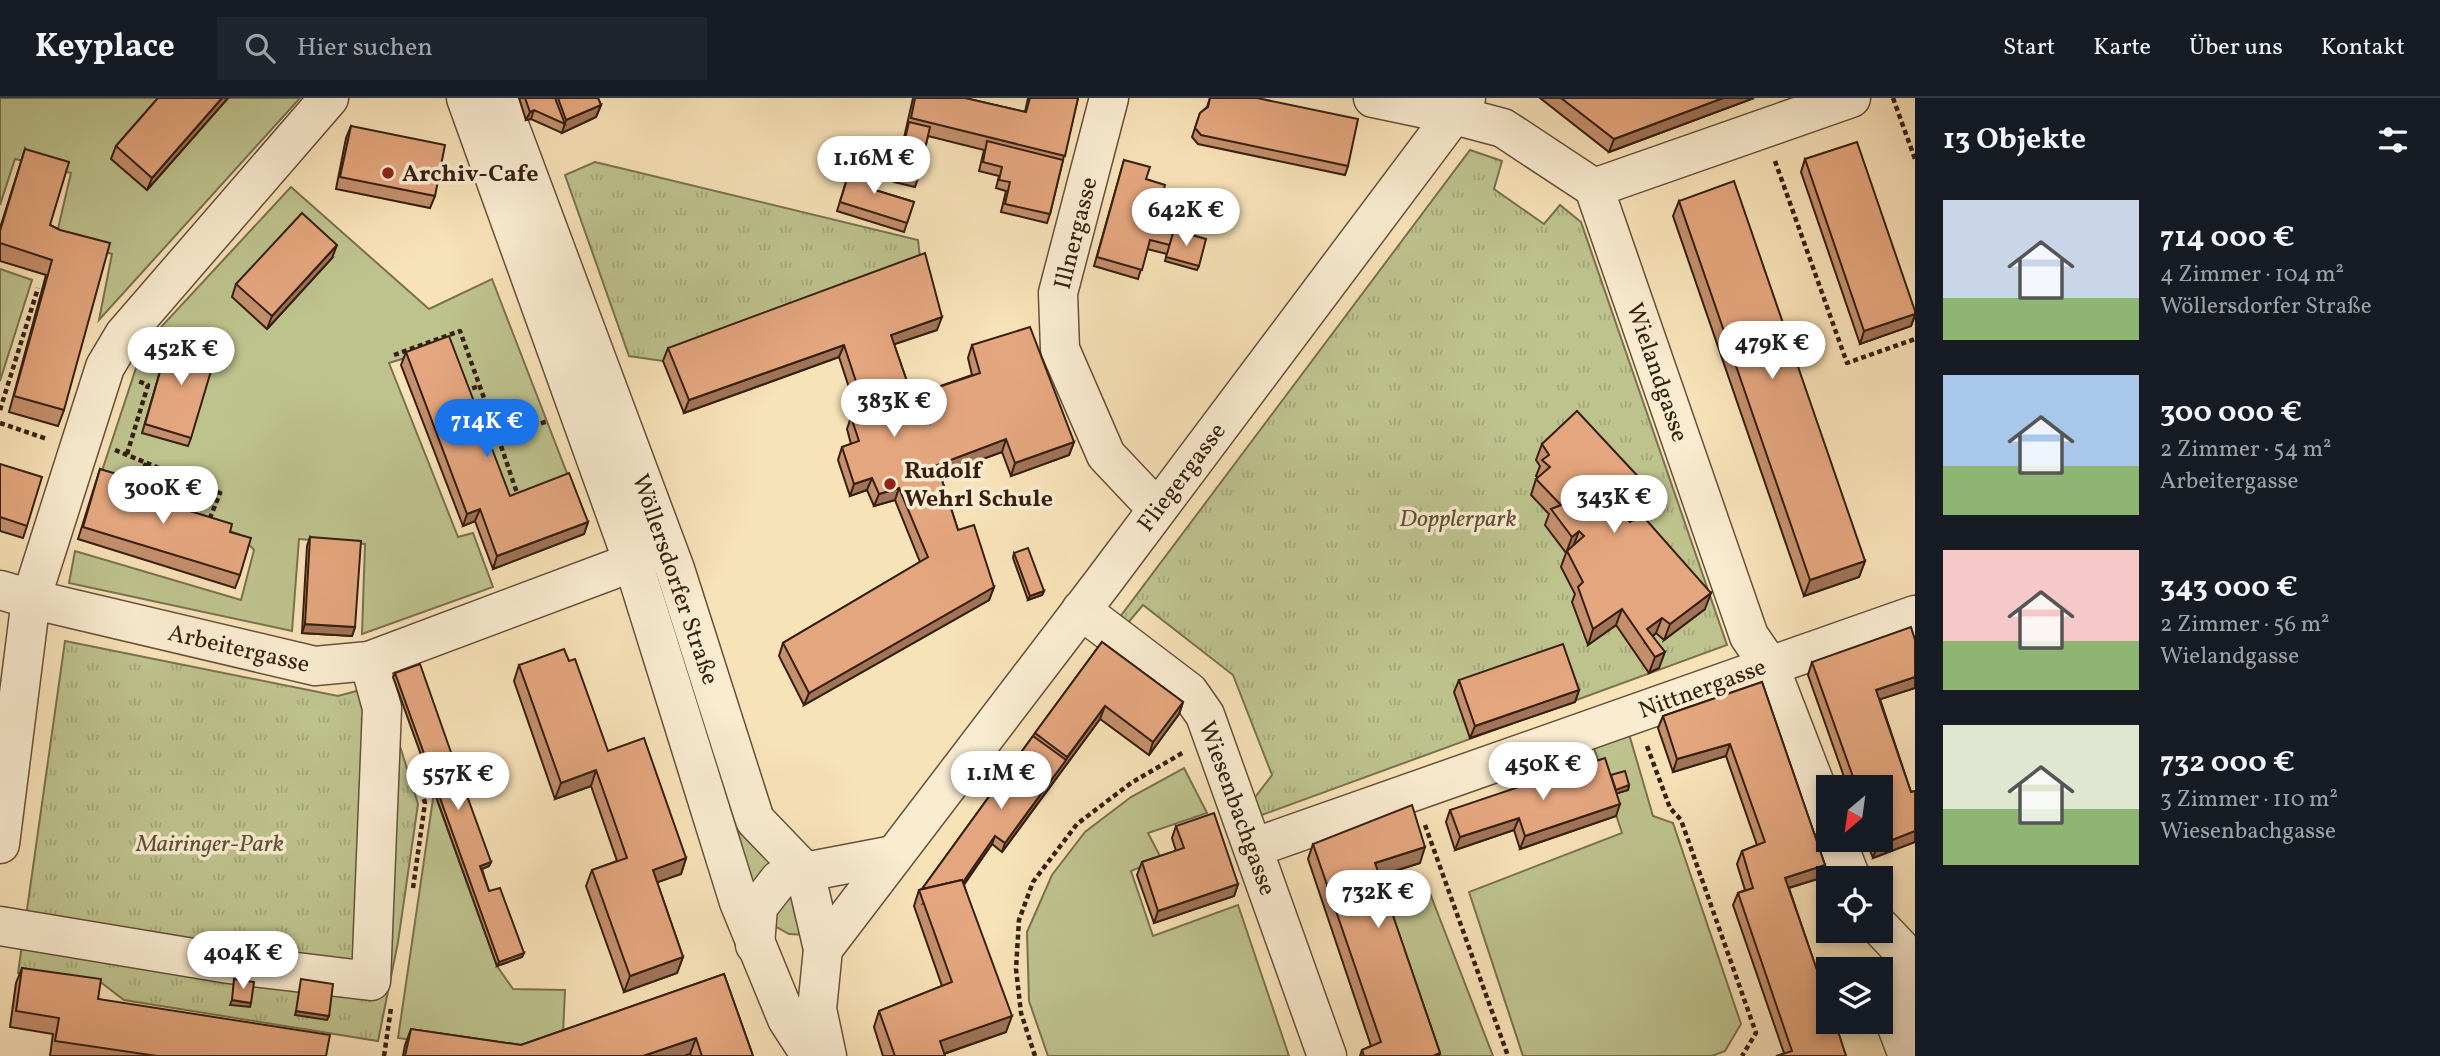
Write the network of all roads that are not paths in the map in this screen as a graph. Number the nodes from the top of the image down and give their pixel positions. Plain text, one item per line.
1 (329, 98) edge
2 (466, 98) edge
3 (499, 98) edge
4 (1109, 98) edge
5 (1373, 98) edge
6 (1851, 98) edge
7 (1460, 106) edge
8 (1594, 188) junction
9 (1157, 509) junction
10 (633, 562) junction
11 (15, 594) edge
12 (1081, 610) junction
13 (1915, 615) edge
14 (369, 661) junction
15 (1769, 665) junction
16 (1816, 786) edge
17 (0, 844) edge
18 (1253, 848) junction
19 (894, 855) junction
20 (806, 872) junction
21 (0, 926) edge
22 (1893, 941) edge
23 (755, 944) junction
24 (823, 949) junction
25 (811, 1056) edge
26 (827, 1056) edge
27 (1326, 1056) edge
28 (1908, 1056) edge

1 - 11 street
2 - 10 street, Wöllersdorfer Straße
3 - 20 street, Wöllersdorfer Straße
4 - 9 street, Illnergasse
5 - 7 street
6 - 8 street
7 - 8 street
7 - 9 street, Fliegergasse
8 - 15 street, Wielandgasse
9 - 12 street, Fliegergasse
10 - 14 street, Arbeitergasse
10 - 23 street, Wöllersdorfer Straße
11 - 14 street, Arbeitergasse
11 - 17 street
12 - 18 street, Wiesenbachgasse
12 - 19 street, Fliegergasse
13 - 15 street, Nittnergasse
14 - 21 street
15 - 16 street, Wielandgasse
15 - 18 street, Nittnergasse
18 - 27 street, Wiesenbachgasse
19 - 20 street
19 - 24 street, Fliegergasse
20 - 23 street
20 - 24 street
22 - 28 street
23 - 24 street
23 - 25 street, Wöllersdorfer Straße
24 - 26 street

